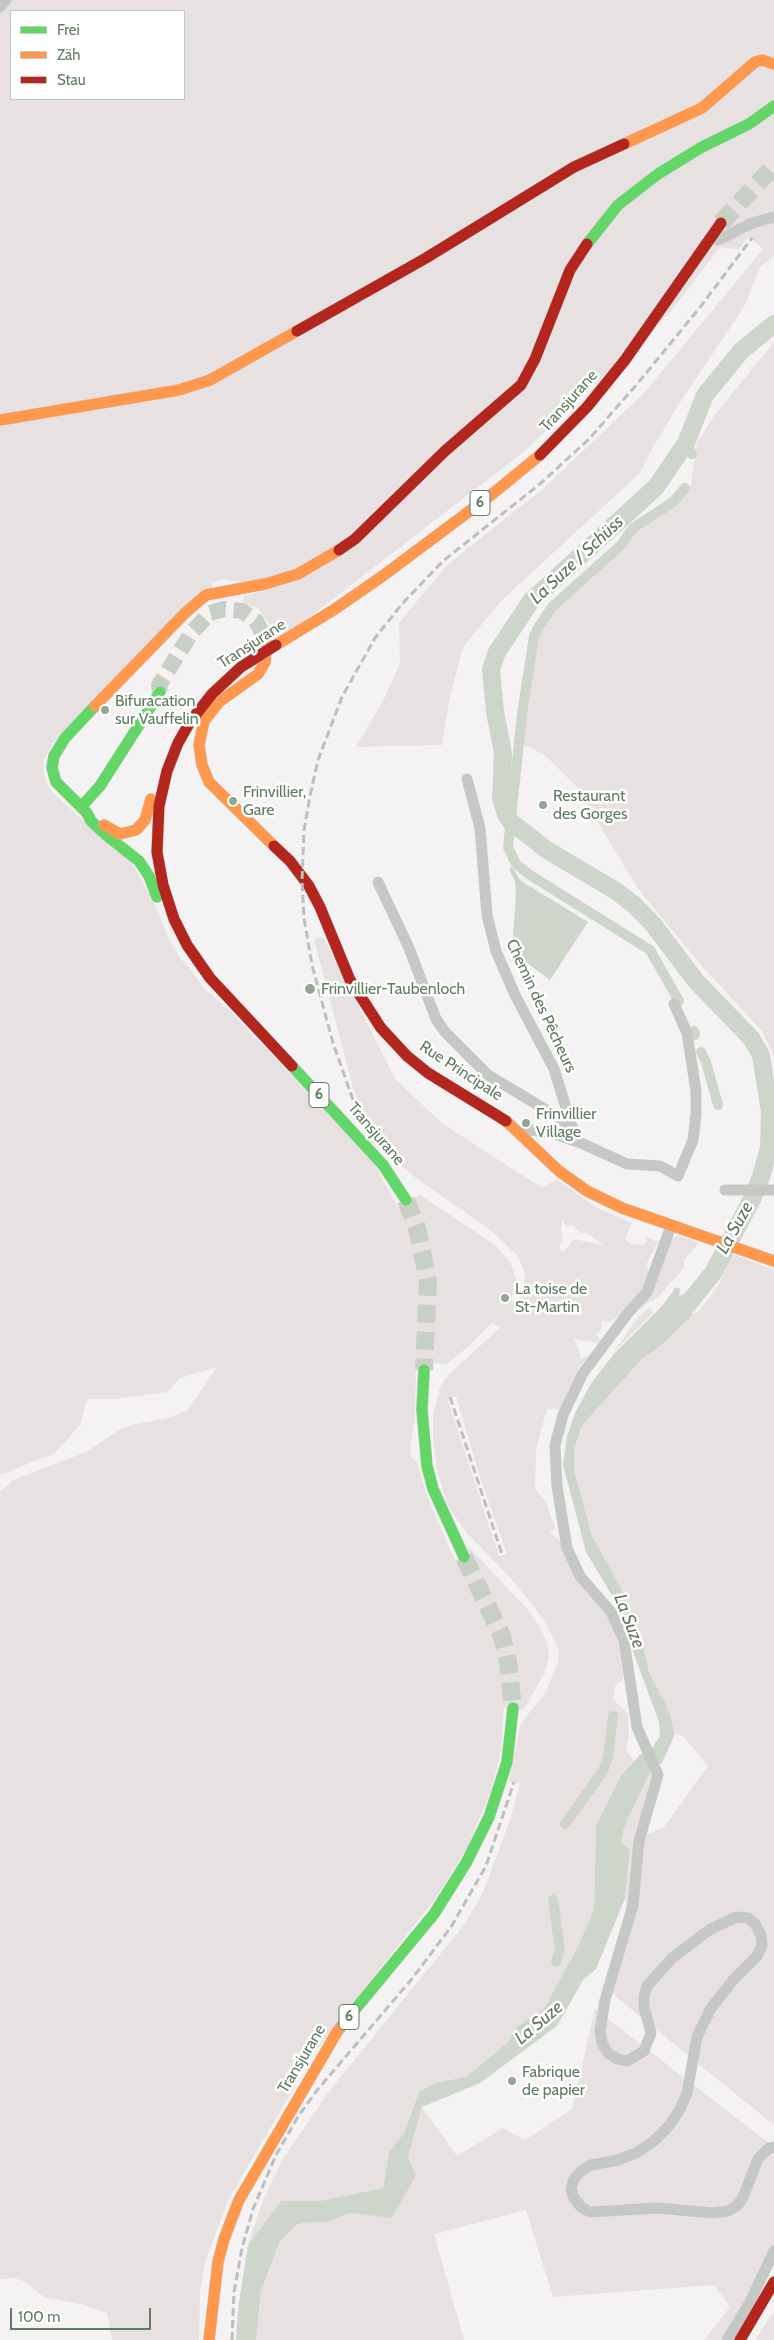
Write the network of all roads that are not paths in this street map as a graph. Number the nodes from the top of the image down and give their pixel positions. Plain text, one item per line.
1 (6, 0) edge
2 (0, 7) edge
3 (774, 64) edge
4 (774, 106) edge
5 (774, 217) edge
6 (721, 223) tunnel mouth
7 (718, 240) dead end
8 (0, 420) edge
9 (267, 644) junction
10 (160, 692) tunnel mouth
11 (167, 771) junction
12 (468, 779) dead end
13 (84, 810) junction
14 (378, 882) dead end
15 (187, 945) junction
16 (674, 1004) dead end
17 (572, 1127) junction
18 (523, 1134) junction
19 (581, 1143) junction
20 (725, 1190) dead end
21 (770, 1190) edge
22 (406, 1200) tunnel mouth
23 (675, 1227) junction
24 (774, 1261) edge
25 (424, 1370) tunnel mouth
26 (464, 1557) tunnel mouth
27 (513, 1708) tunnel mouth
28 (774, 2147) edge
29 (774, 2251) edge
30 (774, 2282) edge
31 (209, 2340) edge
32 (727, 2340) edge
33 (740, 2340) edge

1 - 2 street
3 - 8 main road
4 - 13 main road
5 - 7 street
6 - 9 main road, Transjurane / 6
9 - 11 main road, Transjurane / 6, bridge
9 - 18 main road, Rue Principale
10 - 13 main road
11 - 13 main road
11 - 15 main road, Transjurane / 6
12 - 17 street, Chemin des Pêcheurs
13 - 15 main road
14 - 17 street
15 - 22 main road, Transjurane / 6
16 - 19 street
17 - 19 street
18 - 19 street
18 - 23 main road, Rue Principale
20 - 21 street
23 - 24 main road, Rue Principale
23 - 28 street
25 - 26 main road
27 - 31 main road, Transjurane / 6
29 - 32 street
30 - 33 main road

